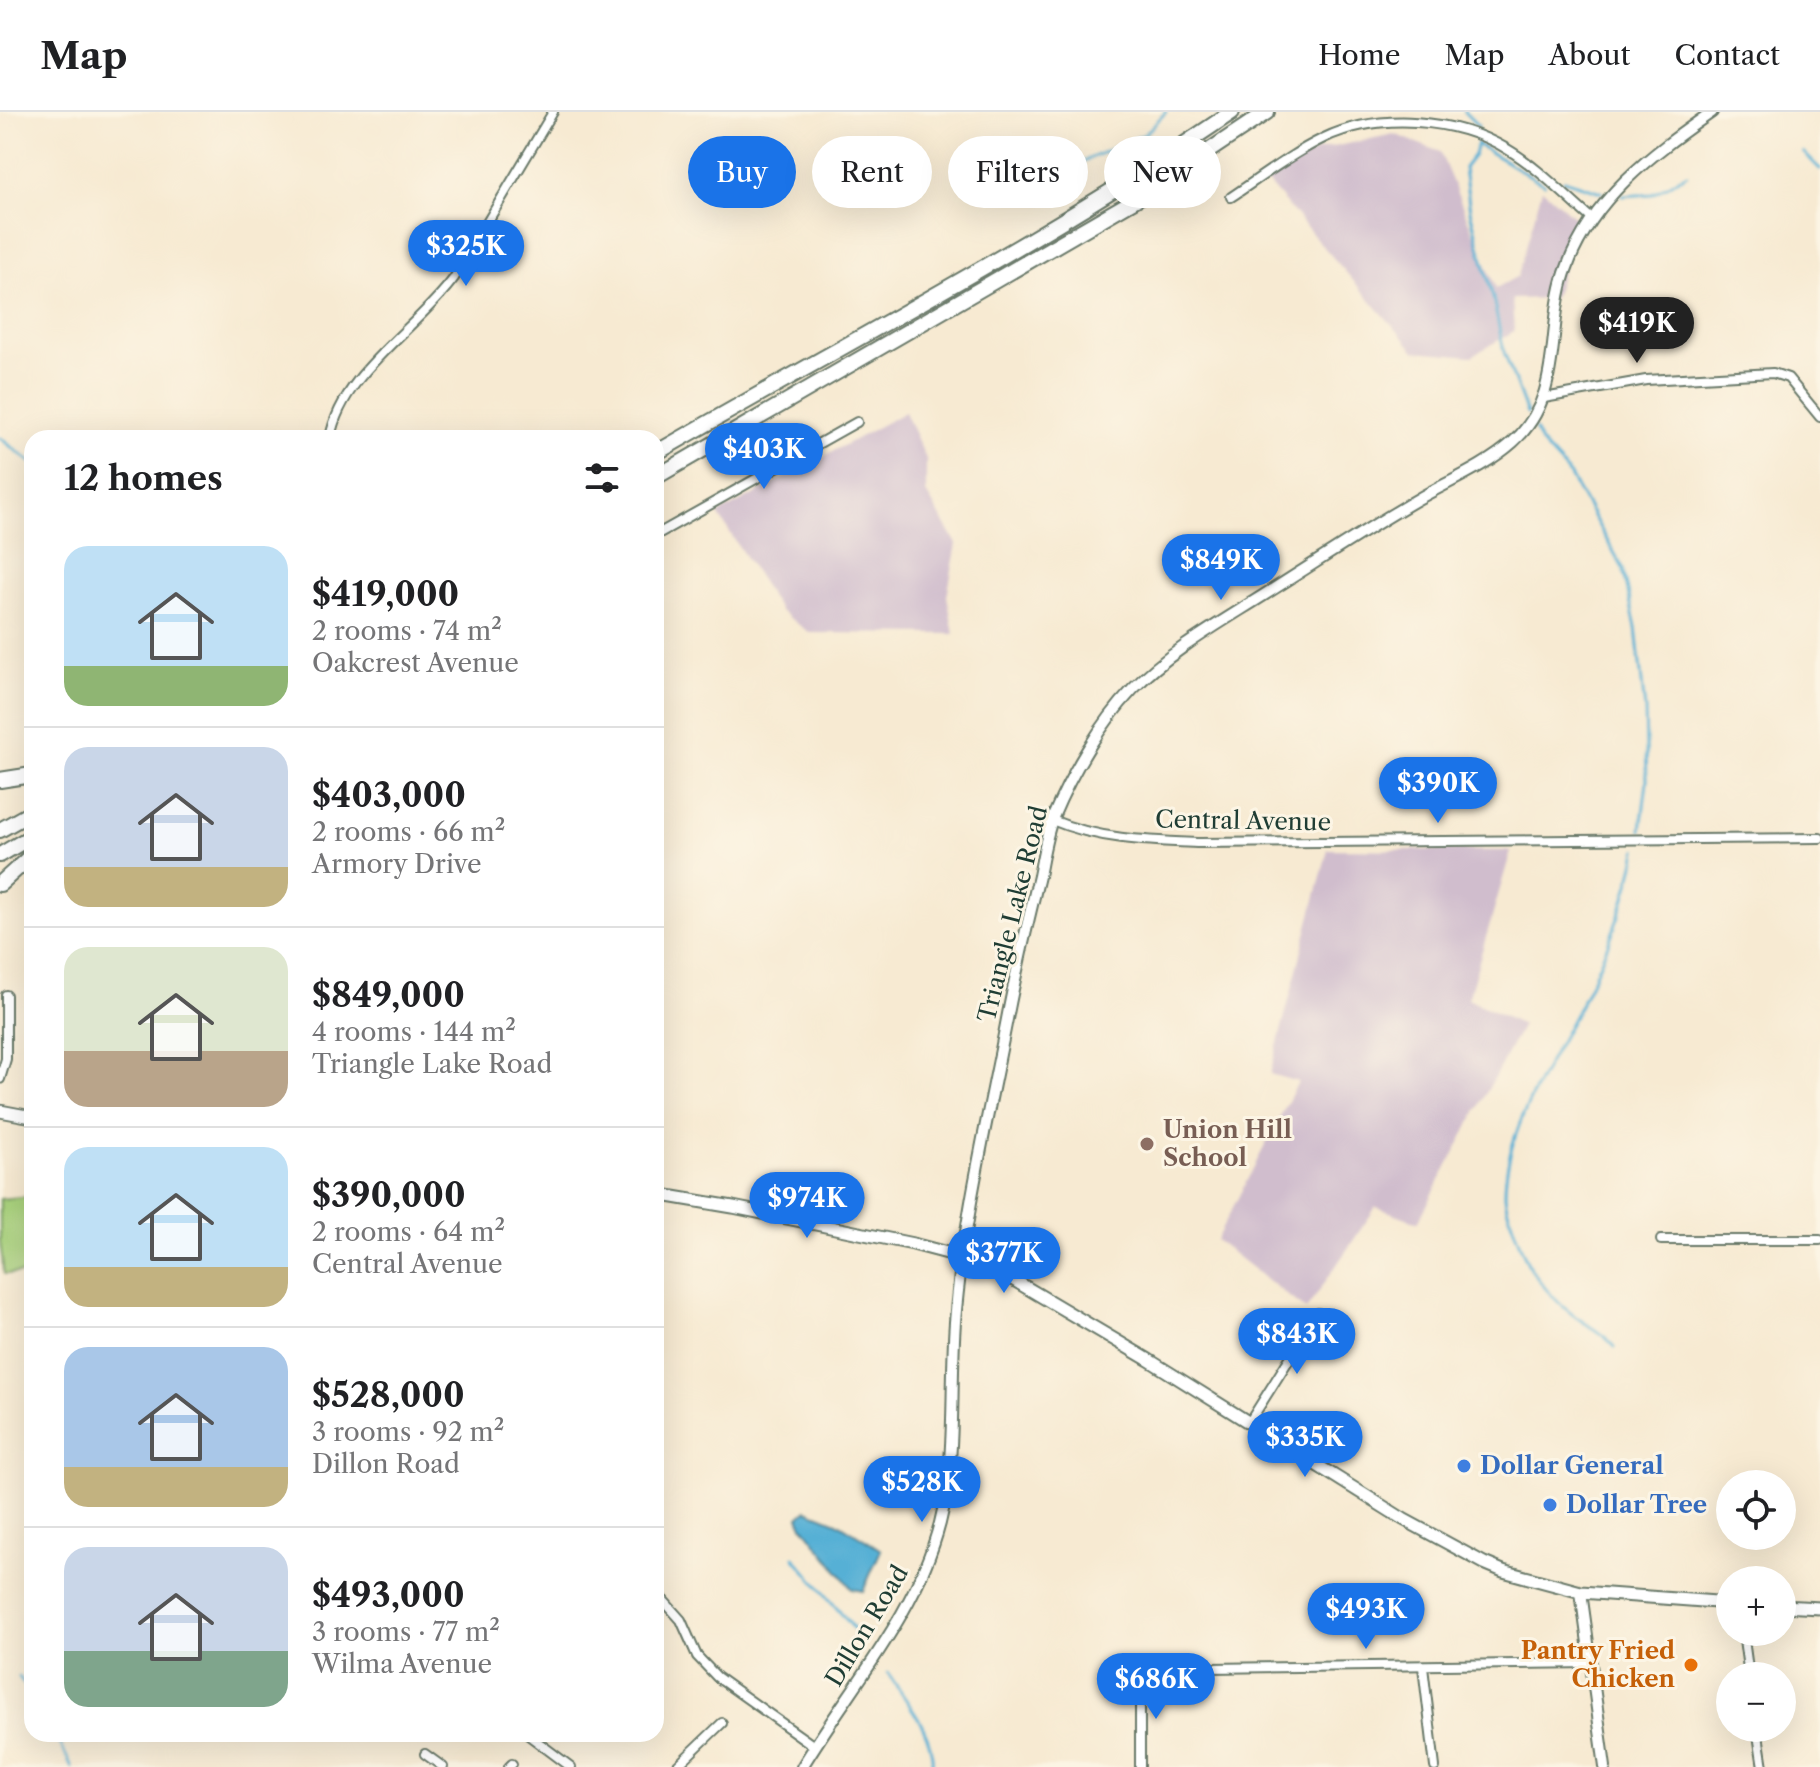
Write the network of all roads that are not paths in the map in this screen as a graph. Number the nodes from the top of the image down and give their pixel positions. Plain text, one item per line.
1 (553, 112) edge
2 (1232, 112) edge
3 (1267, 112) edge
4 (1712, 112) edge
5 (1231, 197) dead end
6 (1592, 219) junction
7 (1544, 398) junction
8 (1820, 417) edge
9 (857, 422) dead end
10 (333, 430) edge
11 (664, 448) edge
12 (664, 472) edge
13 (664, 531) edge
14 (24, 776) edge
15 (0, 780) edge
16 (24, 816) edge
17 (1052, 820) junction
18 (0, 830) edge
19 (1820, 838) edge
20 (24, 841) edge
21 (0, 855) edge
22 (24, 862) edge
23 (0, 884) edge
24 (6, 995) dead end
25 (0, 1079) edge
26 (0, 1111) edge
27 (24, 1116) edge
28 (664, 1195) edge
29 (1661, 1240) dead end
30 (1820, 1240) edge
31 (963, 1257) junction
32 (1318, 1313) dead end
33 (1249, 1423) junction
34 (1581, 1592) junction
35 (664, 1601) edge
36 (1716, 1602) edge
37 (1796, 1607) edge
38 (1820, 1608) edge
39 (1591, 1663) junction
40 (1423, 1667) junction
41 (722, 1723) dead end
42 (540, 1742) edge
43 (1759, 1742) edge
44 (814, 1746) junction
45 (425, 1754) dead end
46 (443, 1767) edge
47 (571, 1767) edge
48 (676, 1767) edge
49 (802, 1767) edge
50 (1140, 1767) edge
51 (1435, 1767) edge
52 (1605, 1767) edge
53 (1763, 1767) edge

1 - 10 street
2 - 11 highway
3 - 12 highway
4 - 6 street, Triangle Lake Road
5 - 6 street
6 - 7 street, Triangle Lake Road
7 - 8 street
7 - 17 street, Triangle Lake Road
9 - 13 street
14 - 15 highway
16 - 18 highway
17 - 19 street, Central Avenue
17 - 31 street, Triangle Lake Road
20 - 21 highway
22 - 23 highway
24 - 25 street
26 - 27 main road
28 - 31 main road
29 - 30 street
31 - 33 main road
31 - 44 street, Dillon Road
32 - 33 street
33 - 34 main road
34 - 36 main road
34 - 39 street
35 - 44 street
37 - 38 main road
39 - 40 street
39 - 52 street
40 - 50 street
40 - 51 street
41 - 48 street
42 - 47 street
43 - 53 street
44 - 49 street, Dillon Road
45 - 46 street

